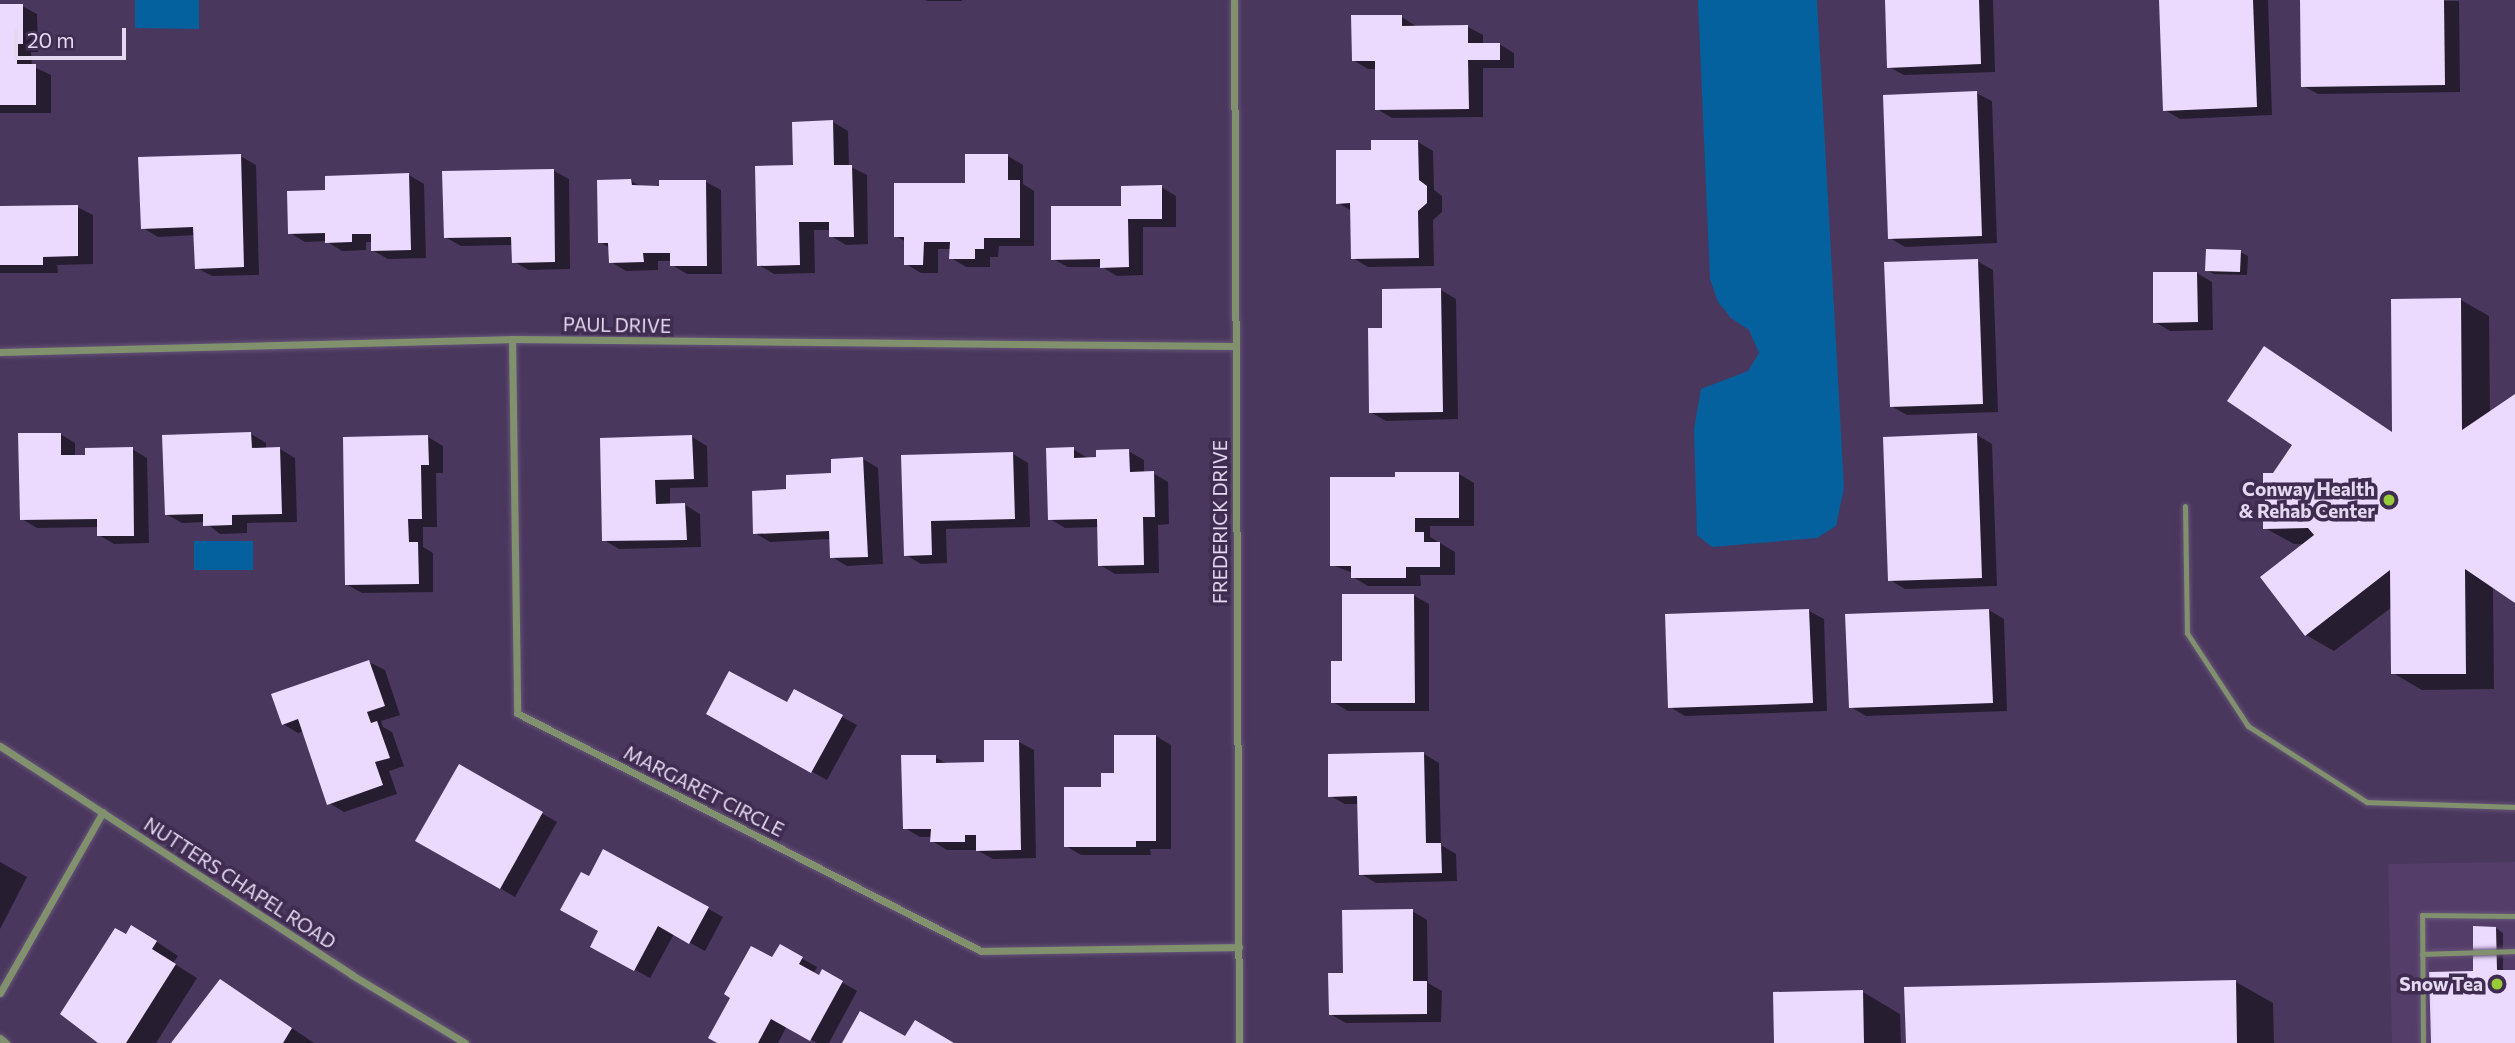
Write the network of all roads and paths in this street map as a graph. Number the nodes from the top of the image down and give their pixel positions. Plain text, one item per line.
1 (1234, 0) edge
2 (512, 339) junction
3 (1234, 346) junction
4 (0, 352) edge
5 (2185, 506) dead end
6 (0, 746) edge
7 (2515, 807) edge
8 (103, 813) junction
9 (2515, 916) edge
10 (1239, 947) junction
11 (2515, 951) edge
12 (2422, 954) junction
13 (0, 993) edge
14 (0, 1038) edge
15 (6, 1043) edge
16 (465, 1043) edge
17 (1239, 1043) edge
18 (2423, 1043) edge

1 - 3 street, FREDERICK DRIVE
2 - 3 street, PAUL DRIVE
2 - 4 street, PAUL DRIVE
2 - 10 street, MARGARET CIRCLE
3 - 10 street, FREDERICK DRIVE
5 - 7 lane
6 - 8 street, NUTTERS CHAPEL ROAD
8 - 13 street
8 - 16 street, NUTTERS CHAPEL ROAD
9 - 12 lane
10 - 17 street, FREDERICK DRIVE
11 - 12 lane
12 - 18 lane
14 - 15 street

